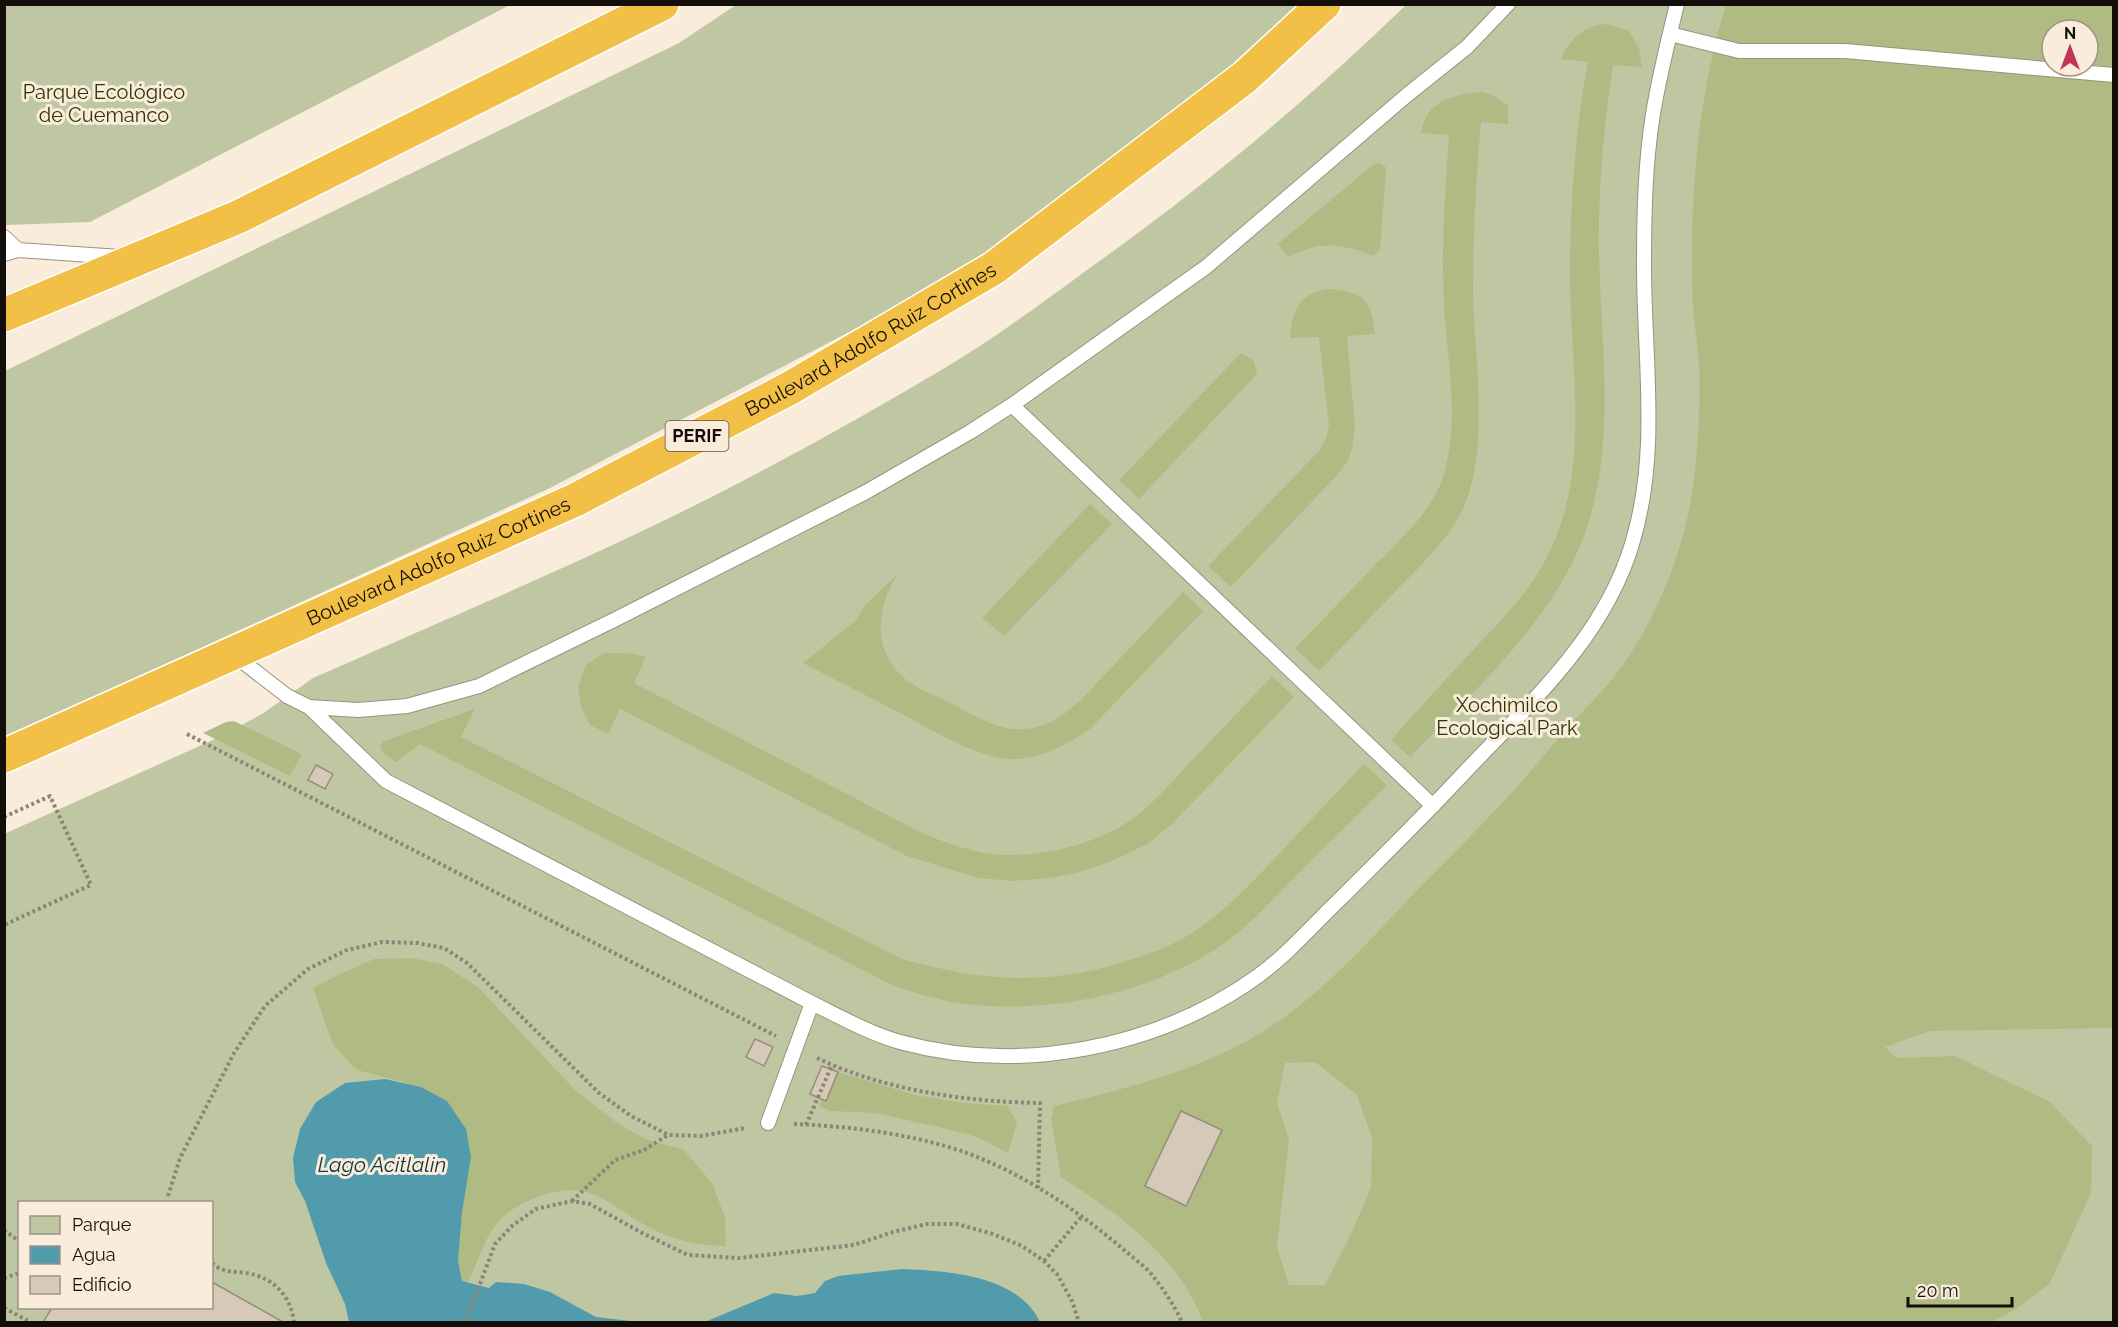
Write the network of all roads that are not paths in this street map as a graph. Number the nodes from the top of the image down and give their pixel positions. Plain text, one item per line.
1 (662, 4) edge
2 (1324, 4) edge
3 (1508, 4) edge
4 (1677, 4) edge
5 (1670, 34) junction
6 (2114, 75) edge
7 (4, 237) edge
8 (11, 252) edge
9 (137, 259) junction
10 (4, 315) edge
11 (1012, 405) junction
12 (233, 654) junction
13 (309, 707) junction
14 (4, 756) edge
15 (1433, 806) junction
16 (812, 1003) junction
17 (768, 1124) road end

1 - 9 highway
2 - 12 highway, Boulevard Adolfo Ruiz Cortines / PERIF
3 - 11 lane
4 - 5 lane
5 - 6 lane
5 - 15 lane
7 - 8 lane
8 - 9 lane
9 - 10 highway
11 - 13 lane
11 - 15 lane
12 - 13 lane
12 - 14 highway, Boulevard Adolfo Ruiz Cortines / PERIF
13 - 16 lane
15 - 16 lane
16 - 17 lane

